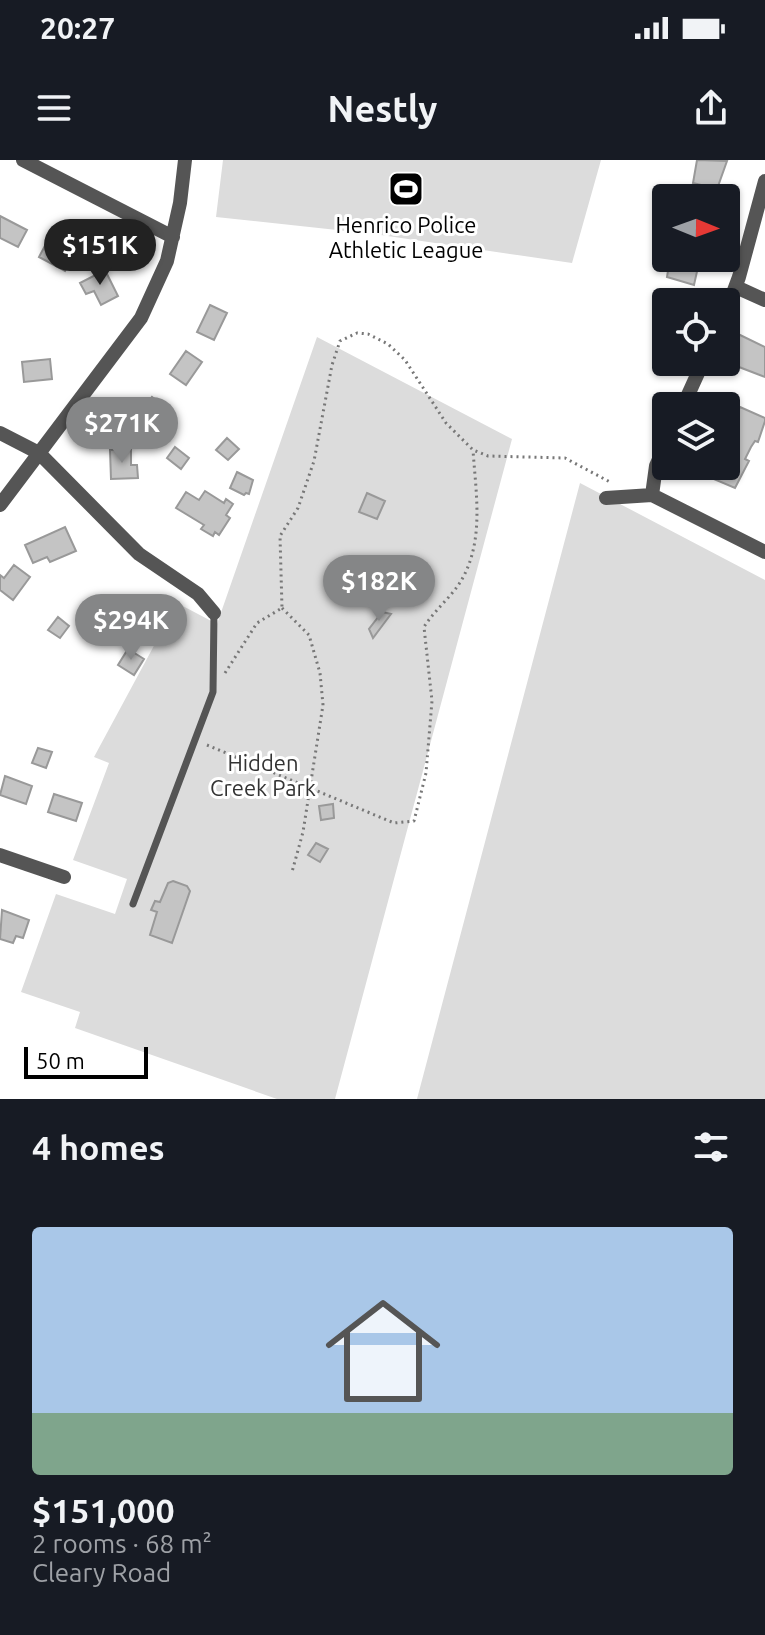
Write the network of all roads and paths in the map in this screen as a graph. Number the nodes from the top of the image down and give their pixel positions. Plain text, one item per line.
1 (23, 160) edge
2 (185, 160) edge
3 (765, 181) edge
4 (173, 237) junction
5 (736, 287) joint
6 (765, 300) edge
7 (0, 433) edge
8 (473, 450) junction
9 (39, 453) junction
10 (654, 480) edge
11 (630, 495) junction
12 (652, 495) junction
13 (606, 498) dead end
14 (0, 505) edge
15 (765, 552) edge
16 (282, 608) junction
17 (214, 613) joint
18 (213, 692) junction
19 (194, 740) junction
20 (309, 788) junction
21 (0, 855) edge
22 (292, 872) dead end
23 (64, 877) dead end
24 (133, 904) dead end

1 - 4 street
2 - 4 street
3 - 5 street
4 - 9 street
5 - 6 street
7 - 9 street
8 - 11 path
8 - 16 path
8 - 20 path
9 - 14 street
9 - 17 street
10 - 12 street
11 - 12 street
11 - 13 street
12 - 15 street
16 - 18 path
16 - 20 path
17 - 18 lane
18 - 19 lane
19 - 20 path
19 - 24 lane
20 - 22 path
21 - 23 street

